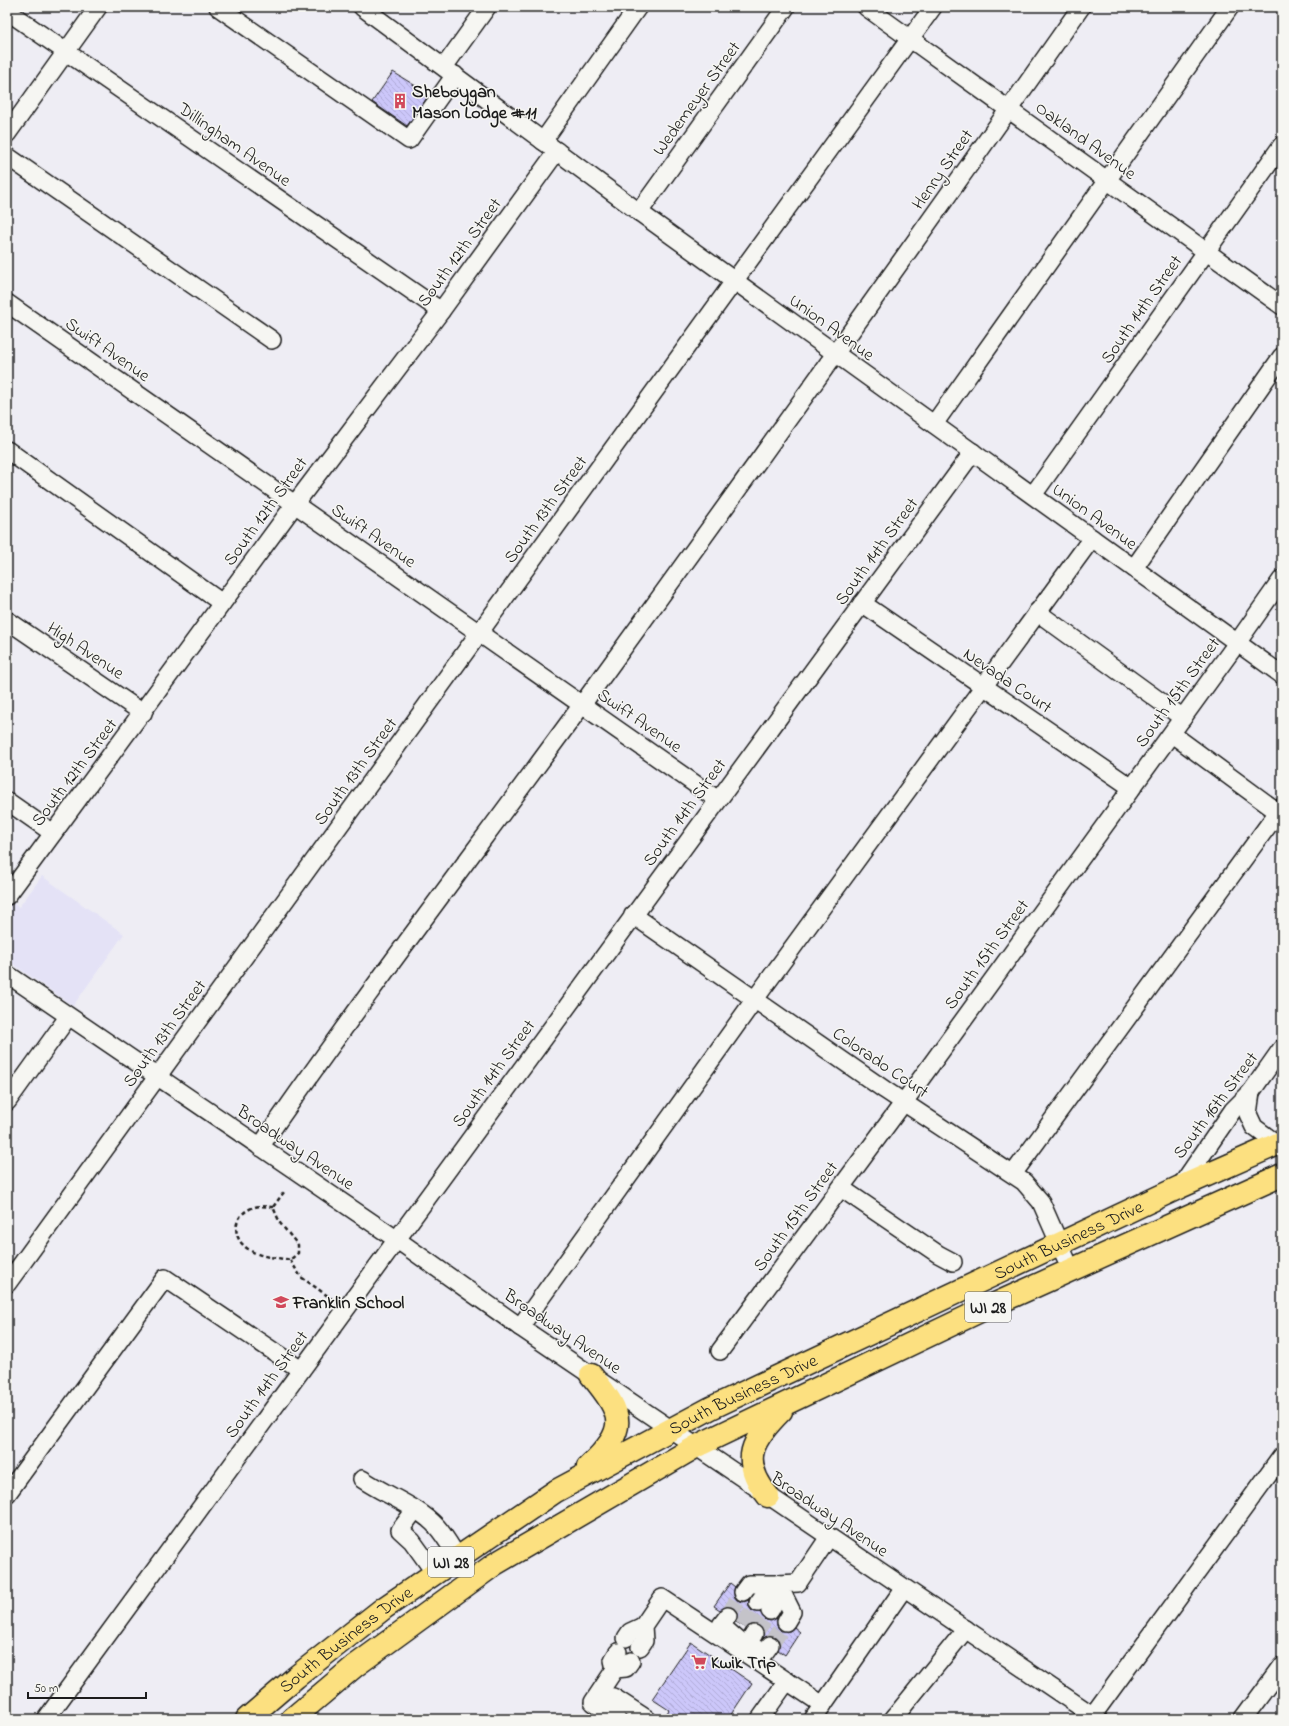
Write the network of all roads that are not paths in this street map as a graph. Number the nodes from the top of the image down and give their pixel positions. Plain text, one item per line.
1 (98, 7) edge
2 (218, 7) edge
3 (362, 7) edge
4 (487, 7) edge
5 (638, 7) edge
6 (786, 7) edge
7 (866, 7) edge
8 (933, 7) edge
9 (1081, 7) edge
10 (1230, 7) edge
11 (7, 11) edge
12 (911, 39) junction
13 (66, 52) junction
14 (450, 71) junction
15 (1009, 109) junction
16 (7, 134) edge
17 (543, 141) junction
18 (1282, 145) edge
19 (557, 151) junction
20 (7, 156) edge
21 (1107, 180) junction
22 (639, 212) junction
23 (1206, 252) junction
24 (735, 281) junction
25 (7, 303) edge
26 (1282, 306) edge
27 (441, 311) junction
28 (272, 340) dead end
29 (836, 354) junction
30 (1282, 356) edge
31 (934, 424) junction
32 (7, 450) edge
33 (973, 452) junction
34 (1033, 495) junction
35 (295, 504) junction
36 (1092, 538) junction
37 (1134, 568) junction
38 (1282, 579) edge
39 (222, 603) junction
40 (862, 603) junction
41 (1037, 612) junction
42 (7, 620) edge
43 (480, 632) junction
44 (1238, 643) junction
45 (1282, 675) edge
46 (982, 686) junction
47 (582, 704) junction
48 (143, 713) junction
49 (1183, 718) junction
50 (1172, 734) junction
51 (1132, 788) junction
52 (718, 800) junction
53 (7, 801) edge
54 (1280, 813) edge
55 (53, 834) junction
56 (7, 896) edge
57 (634, 915) junction
58 (7, 974) edge
59 (755, 999) junction
60 (68, 1017) junction
61 (1282, 1048) edge
62 (157, 1077) junction
63 (1251, 1092) junction
64 (7, 1102) edge
65 (904, 1102) junction
66 (1280, 1143) edge
67 (260, 1147) junction
68 (1013, 1174) junction
69 (1282, 1175) edge
70 (1180, 1187) junction
71 (840, 1188) junction
72 (396, 1239) junction
73 (1059, 1243) junction
74 (953, 1262) dead end
75 (1071, 1270) junction
76 (7, 1284) edge
77 (520, 1327) junction
78 (720, 1351) dead end
79 (301, 1370) junction
80 (591, 1375) junction
81 (789, 1402) junction
82 (670, 1429) junction
83 (697, 1446) junction
84 (1282, 1456) edge
85 (362, 1478) dead end
86 (574, 1481) junction
87 (7, 1494) edge
88 (768, 1496) junction
89 (415, 1510) junction
90 (829, 1537) junction
91 (458, 1558) junction
92 (435, 1573) junction
93 (778, 1584) junction
94 (904, 1588) junction
95 (743, 1592) tunnel mouth
96 (764, 1607) tunnel mouth
97 (728, 1616) tunnel mouth
98 (786, 1622) tunnel mouth
99 (966, 1629) junction
100 (744, 1638) junction
101 (770, 1645) dead end
102 (1282, 1666) edge
103 (787, 1681) junction
104 (823, 1705) junction
105 (601, 1708) junction
106 (1094, 1718) edge
107 (46, 1719) edge
108 (247, 1719) edge
109 (292, 1719) edge
110 (617, 1719) edge
111 (647, 1719) edge
112 (760, 1719) edge
113 (813, 1719) edge
114 (894, 1719) edge
115 (1243, 1719) edge

1 - 13 street
2 - 14 street
3 - 14 street, Union Avenue
4 - 14 street
5 - 17 street
6 - 22 street, Wedemeyer Street
7 - 12 street, Oakland Avenue
8 - 12 street, South 13th Street
9 - 15 street, Henry Street
10 - 21 street
11 - 13 street, Dillingham Avenue
12 - 15 street, Oakland Avenue
12 - 24 street, South 13th Street
13 - 16 street
13 - 27 street, Dillingham Avenue
14 - 17 street, Union Avenue
15 - 21 street, Oakland Avenue
15 - 29 street, Henry Street
17 - 19 street, Union Avenue
18 - 23 street, South 14th Street
19 - 22 street, Union Avenue
19 - 27 street, South 12th Street
20 - 28 street
21 - 23 street, Oakland Avenue
21 - 31 street
22 - 24 street, Union Avenue
23 - 26 street, Oakland Avenue
23 - 34 street, South 14th Street
24 - 29 street, Union Avenue
24 - 43 street, South 13th Street
25 - 35 street, Swift Avenue
27 - 35 street, South 12th Street
29 - 31 street, Union Avenue
29 - 47 street, Henry Street
30 - 37 street
31 - 33 street, Union Avenue
32 - 39 street
33 - 34 street, Union Avenue
33 - 40 street, South 14th Street
34 - 36 street, Union Avenue
35 - 39 street, South 12th Street
35 - 43 street, Swift Avenue
36 - 37 street, Union Avenue
36 - 41 street
37 - 44 street, Union Avenue
38 - 44 street, South 15th Street
39 - 48 street, South 12th Street
40 - 46 street, Nevada Court
40 - 52 street, South 14th Street
41 - 46 street
41 - 49 street
42 - 48 street, High Avenue
43 - 47 street, Swift Avenue
43 - 62 street, South 13th Street
44 - 45 street, Union Avenue
44 - 49 street, South 15th Street
46 - 51 street, Nevada Court
46 - 59 street
47 - 52 street, Swift Avenue
47 - 67 street, Henry Street
48 - 55 street, South 12th Street
49 - 50 street, South 15th Street
50 - 51 street, South 15th Street
50 - 54 street
51 - 65 street, South 15th Street
52 - 57 street, South 14th Street
53 - 55 street
54 - 68 street
55 - 56 street, South 12th Street
57 - 59 street, Colorado Court
57 - 72 street, South 14th Street
58 - 60 street, Broadway Avenue
59 - 65 street, Colorado Court
59 - 77 street
60 - 62 street, Broadway Avenue
60 - 64 street
61 - 63 street, South 16th Street
62 - 67 street, Broadway Avenue
62 - 76 street, South 13th Street
63 - 66 street
63 - 70 street, South 16th Street
65 - 68 street, Colorado Court
65 - 71 street, South 15th Street
66 - 70 main road, South Business Drive / WI 28
67 - 72 street, Broadway Avenue
68 - 73 street, Colorado Court
69 - 75 main road, South Business Drive / WI 28
70 - 73 main road, South Business Drive / WI 28
71 - 74 street
71 - 78 street, South 15th Street
72 - 77 street, Broadway Avenue
72 - 79 street, South 14th Street
73 - 75 street, Colorado Court
73 - 82 main road, South Business Drive / WI 28
75 - 81 main road, South Business Drive / WI 28
77 - 80 street, Broadway Avenue
79 - 87 street
79 - 107 street, South 14th Street
80 - 82 street, Broadway Avenue
80 - 86 main road
81 - 83 main road, South Business Drive / WI 28
81 - 88 main road
82 - 83 street, Broadway Avenue
82 - 86 main road, South Business Drive / WI 28
83 - 88 street, Broadway Avenue
83 - 109 main road, South Business Drive / WI 28
84 - 106 street
85 - 89 street
86 - 91 main road, South Business Drive / WI 28
88 - 90 street, Broadway Avenue
89 - 91 street
89 - 92 street
90 - 93 street
90 - 94 street, Broadway Avenue
91 - 92 main road, South Business Drive / WI 28
92 - 108 main road, South Business Drive / WI 28
93 - 95 street
93 - 96 street
93 - 98 street
94 - 99 street, Broadway Avenue
94 - 104 street
97 - 100 street
99 - 106 street, Broadway Avenue
99 - 114 street
100 - 101 street
100 - 103 street
100 - 105 street
102 - 115 street
103 - 104 street
103 - 112 street
104 - 113 street
105 - 110 street
105 - 111 street

